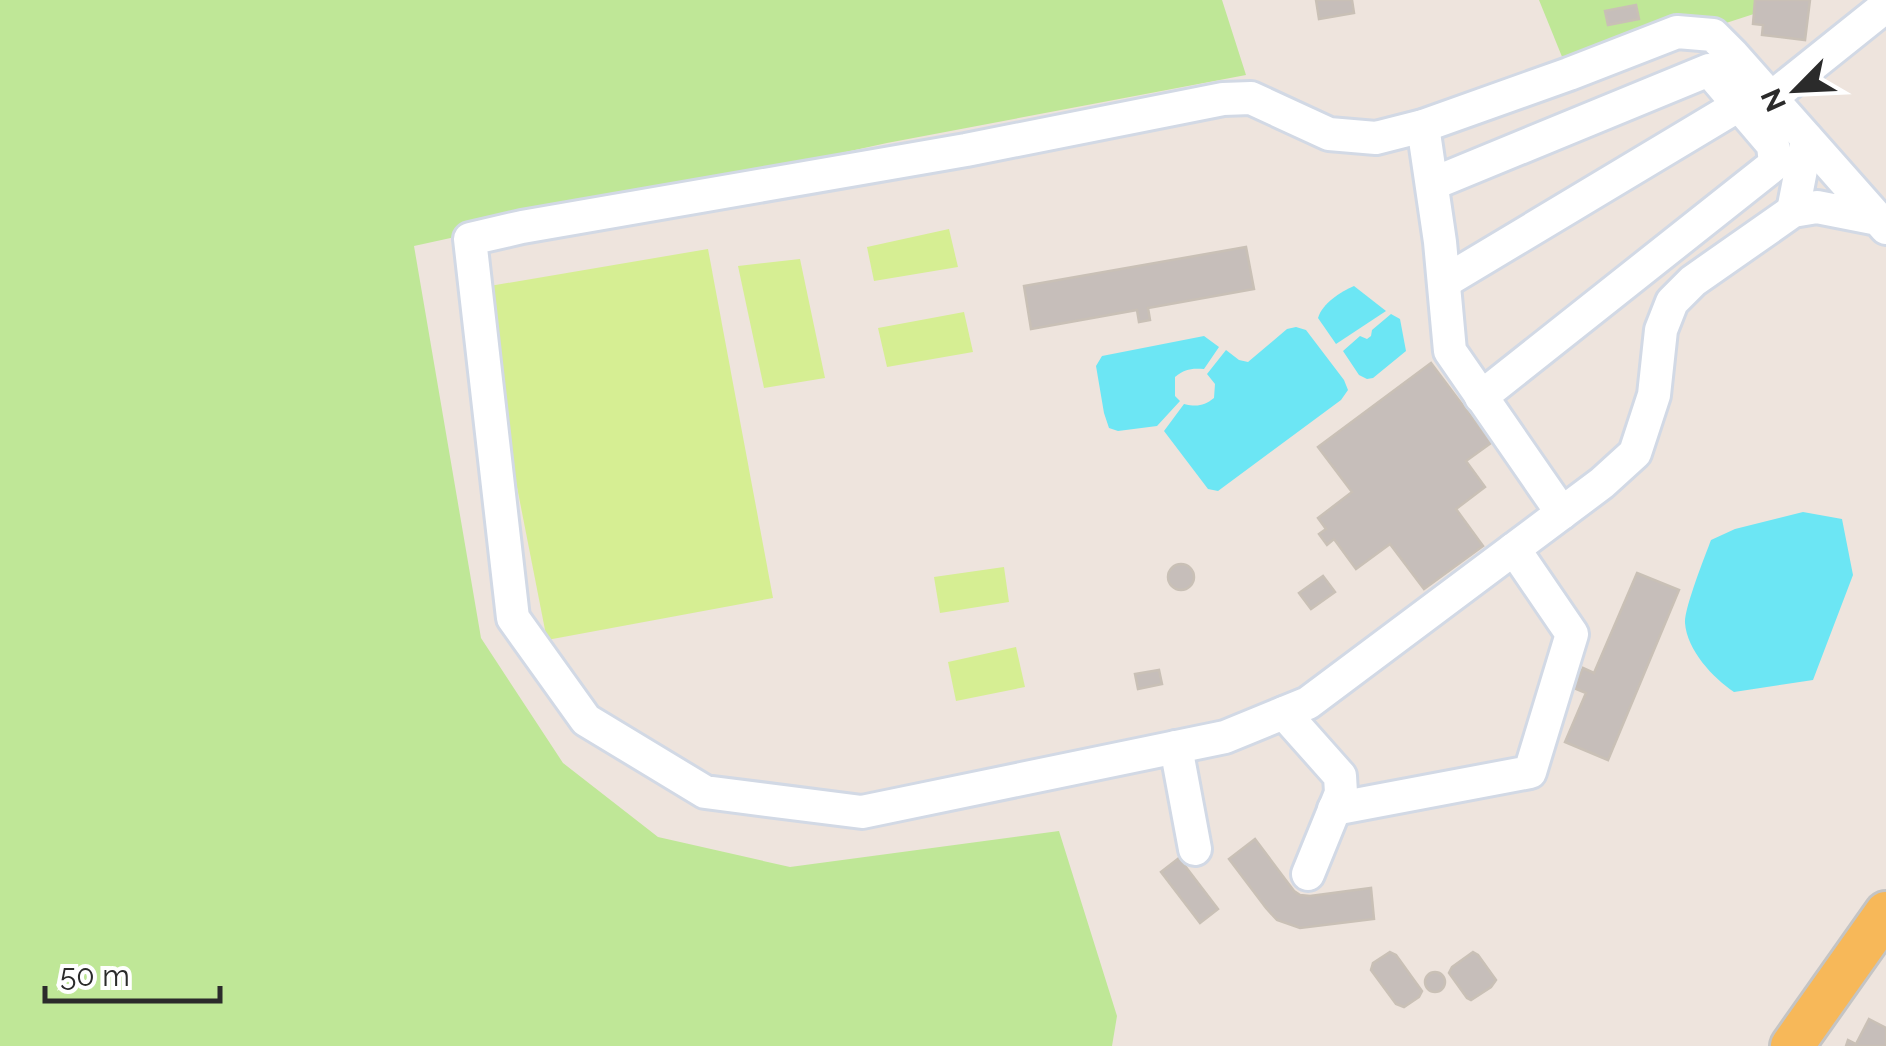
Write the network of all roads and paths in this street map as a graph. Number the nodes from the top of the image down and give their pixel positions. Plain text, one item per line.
1 (1886, 6) edge
2 (1771, 98) junction
3 (1739, 105) junction
4 (1423, 126) junction
5 (1808, 139) junction
6 (1432, 184) junction
7 (1793, 211) junction
8 (1882, 223) edge
9 (1444, 282) junction
10 (1480, 397) junction
11 (1562, 513) junction
12 (1514, 548) junction
13 (1284, 713) junction
14 (1176, 748) junction
15 (1334, 809) junction
16 (1195, 849) dead end
17 (1308, 874) dead end
18 (1886, 913) edge
19 (1792, 1046) edge

1 - 2 street
2 - 4 street
2 - 5 street
3 - 6 street
3 - 9 street
3 - 10 street
4 - 6 street
4 - 14 street
5 - 7 street
5 - 8 street
6 - 9 street
7 - 8 street
7 - 11 street
9 - 10 street
10 - 11 street
11 - 12 street
12 - 13 street
12 - 15 street
13 - 14 street
13 - 15 street
14 - 16 street
15 - 17 street
18 - 19 main road

